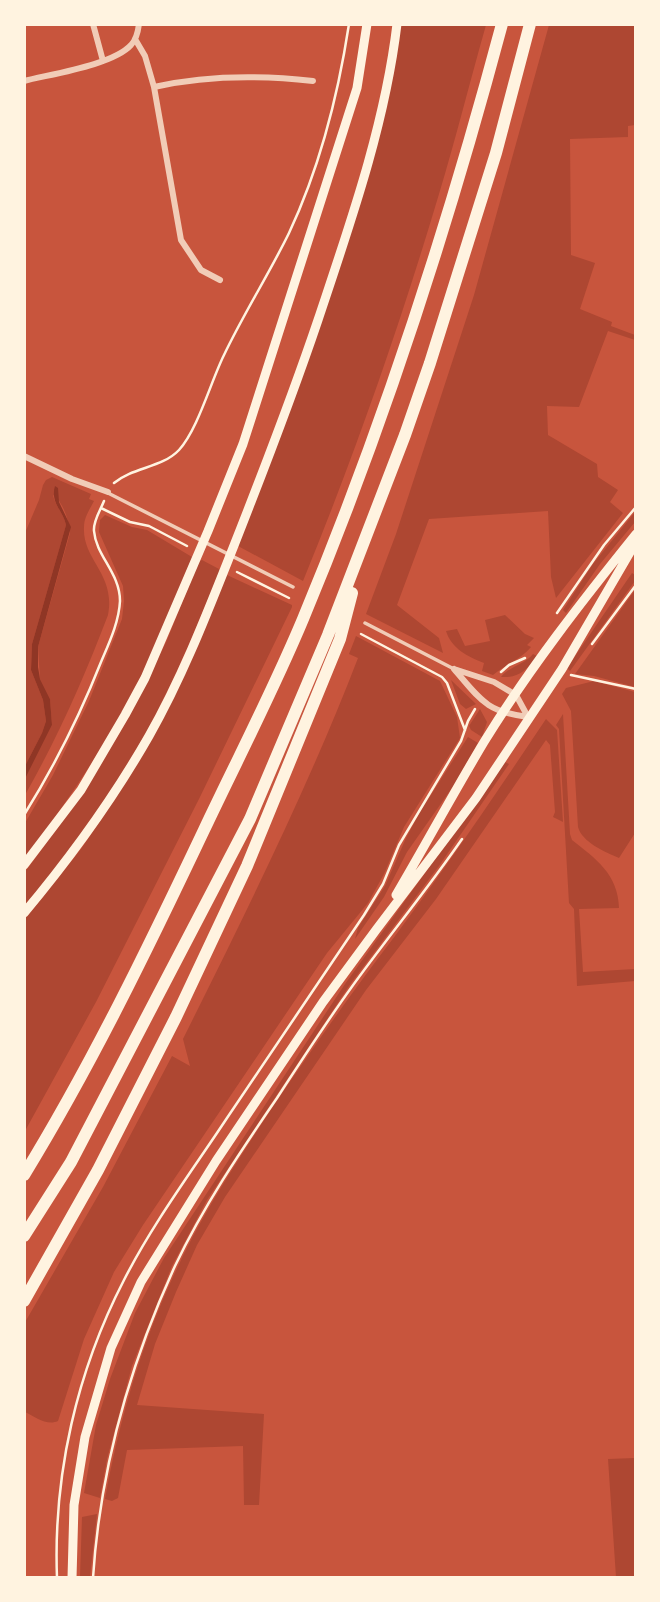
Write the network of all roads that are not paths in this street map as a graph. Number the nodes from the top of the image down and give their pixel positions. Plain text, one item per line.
1 (93, 24) edge
2 (139, 24) edge
3 (367, 24) edge
4 (397, 24) edge
5 (502, 24) edge
6 (530, 24) edge
7 (135, 39) junction
8 (103, 61) junction
9 (313, 80) dead end
10 (24, 81) edge
11 (154, 87) junction
12 (220, 279) dead end
13 (24, 456) edge
14 (108, 492) joint
15 (635, 534) edge
16 (635, 542) edge
17 (364, 545) junction
18 (293, 587) dead end
19 (365, 624) dead end
20 (454, 669) junction
21 (516, 695) junction
22 (503, 714) junction
23 (528, 717) junction
24 (24, 865) edge
25 (24, 913) edge
26 (376, 930) junction
27 (24, 1175) edge
28 (24, 1236) edge
29 (24, 1301) edge
30 (72, 1577) edge

1 - 8 street
2 - 7 street
3 - 24 main road
4 - 25 main road
5 - 27 highway
6 - 17 highway
7 - 8 street
7 - 11 street
8 - 10 street
9 - 11 street
11 - 12 street
13 - 14 street
14 - 18 lane
15 - 21 main road
16 - 23 main road
17 - 28 highway
17 - 29 highway
19 - 20 lane
20 - 21 street
20 - 22 street
21 - 22 main road
21 - 23 street
22 - 23 street
22 - 26 main road
23 - 26 main road
26 - 30 main road

